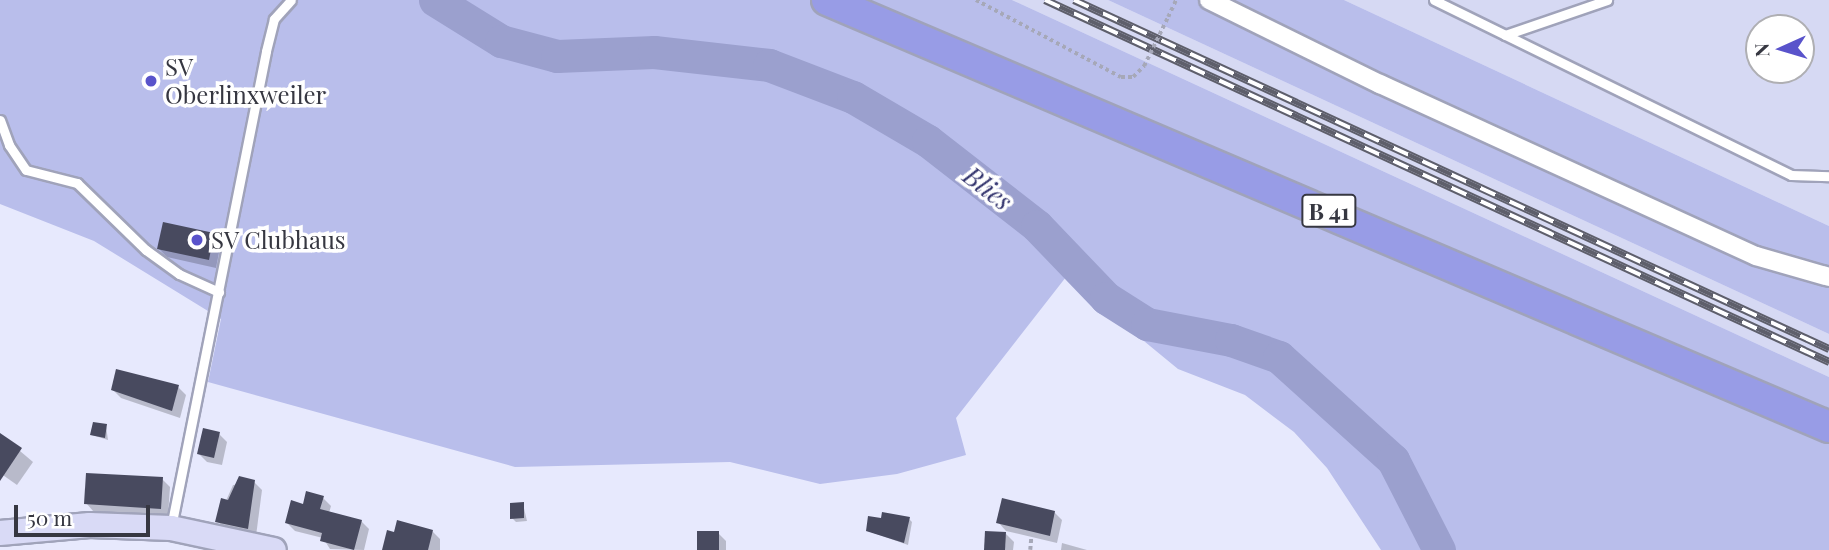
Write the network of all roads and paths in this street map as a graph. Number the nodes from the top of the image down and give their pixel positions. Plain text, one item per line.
1 (291, 0) edge
2 (827, 0) edge
3 (976, 0) edge
4 (1176, 0) edge
5 (1209, 0) edge
6 (1434, 0) edge
7 (1607, 0) edge
8 (1505, 35) junction
9 (0, 120) edge
10 (1829, 176) edge
11 (1829, 277) edge
12 (219, 292) junction
13 (1829, 427) edge
14 (171, 528) junction
15 (0, 533) edge
16 (1031, 539) dead end
17 (274, 550) edge
18 (1030, 550) edge

1 - 12 lane
2 - 13 highway, B 41
3 - 4 path, bridge
5 - 11 street
6 - 8 lane
7 - 8 lane
8 - 10 lane
9 - 12 lane
12 - 14 lane
14 - 15 main road
14 - 17 main road
16 - 18 path

